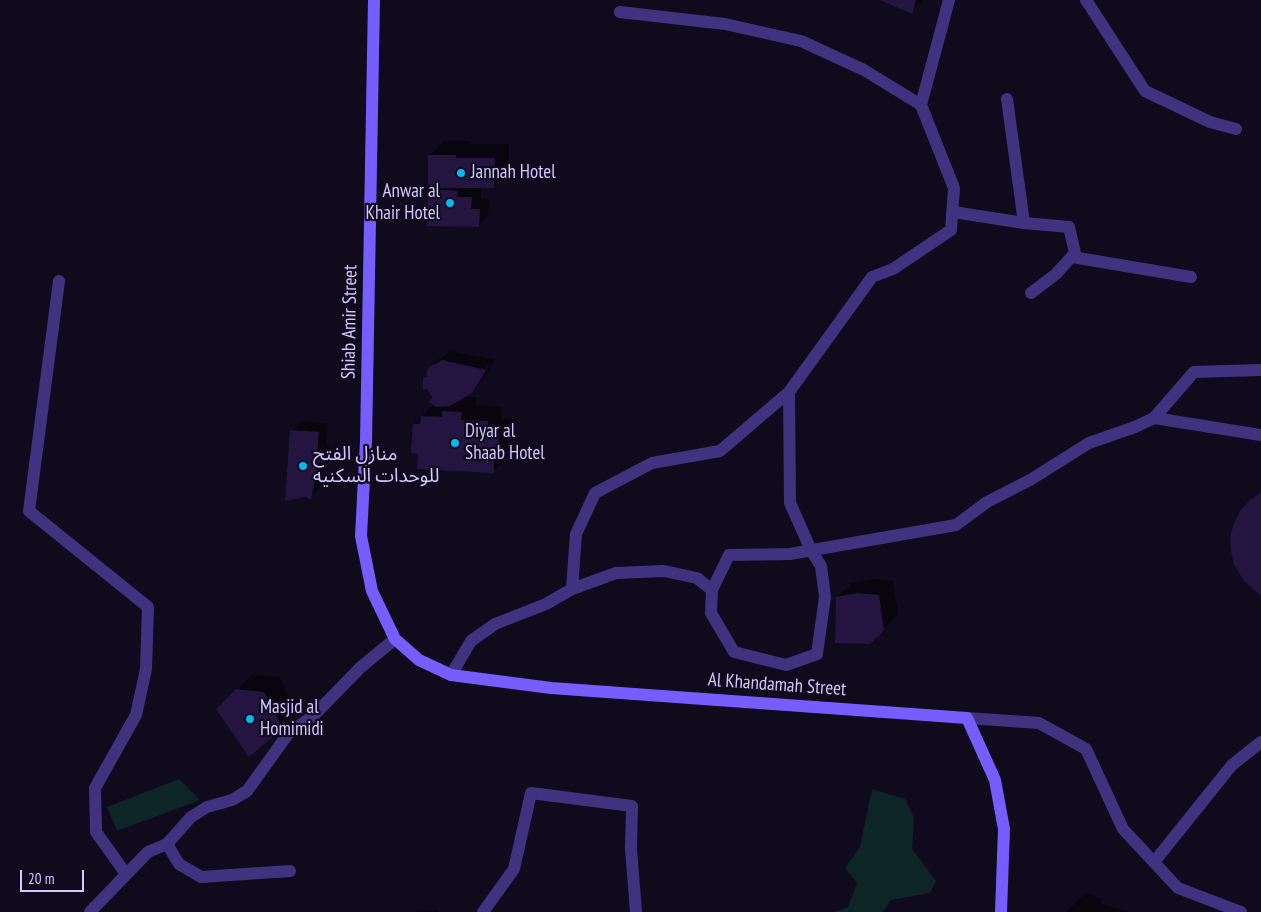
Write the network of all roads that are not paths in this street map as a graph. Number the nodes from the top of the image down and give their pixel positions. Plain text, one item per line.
1 (374, 0) edge
2 (949, 0) edge
3 (1086, 0) edge
4 (620, 12) dead end
5 (1007, 99) dead end
6 (921, 105) junction
7 (1236, 129) dead end
8 (953, 212) junction
9 (1024, 223) junction
10 (1072, 257) junction
11 (1191, 277) dead end
12 (59, 281) dead end
13 (1031, 293) dead end
14 (1261, 370) edge
15 (789, 392) junction
16 (1154, 418) junction
17 (1261, 435) edge
18 (811, 550) junction
19 (572, 589) junction
20 (712, 590) junction
21 (395, 639) junction
22 (451, 675) junction
23 (967, 718) junction
24 (1261, 742) edge
25 (167, 844) junction
26 (1154, 862) junction
27 (290, 871) dead end
28 (126, 874) junction
29 (90, 912) edge
30 (483, 912) edge
31 (636, 912) edge
32 (1001, 912) edge
33 (1241, 912) edge

1 - 21 street, Shiab Amir Street
2 - 6 street
3 - 7 street
4 - 6 street
5 - 9 street
6 - 8 street
8 - 9 street
8 - 15 street
9 - 10 street
10 - 11 street
10 - 13 street
12 - 28 street
14 - 16 street
15 - 18 street
15 - 19 street
16 - 17 street
16 - 18 street
18 - 20 street
18 - 20 street
19 - 20 street
19 - 22 street
21 - 22 street, Al Khandamah Street
21 - 25 street
22 - 23 street, Al Khandamah Street
23 - 26 street
23 - 32 street
24 - 26 street
25 - 27 street
25 - 28 street
26 - 33 street
28 - 29 street
30 - 31 street

